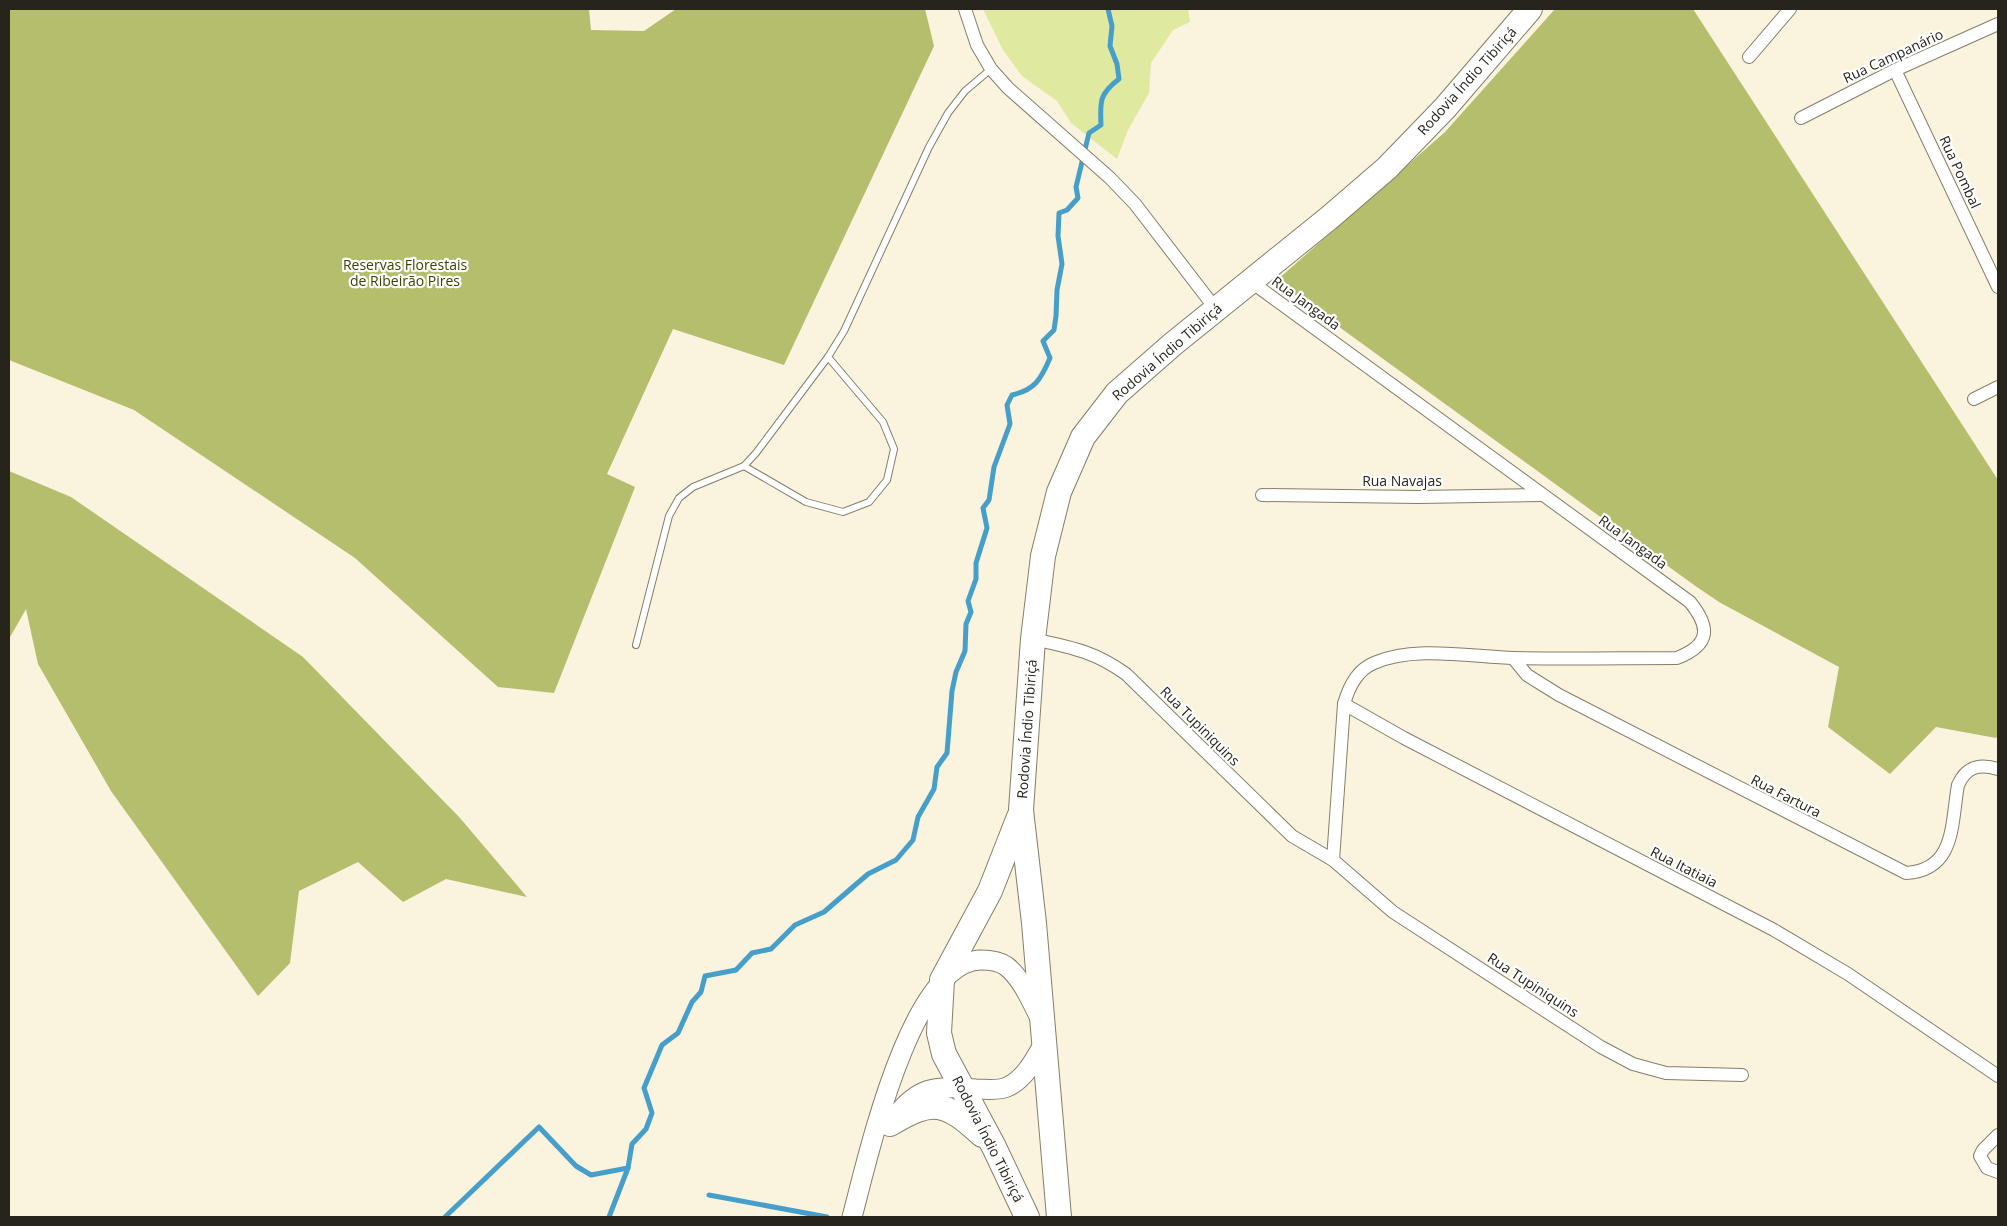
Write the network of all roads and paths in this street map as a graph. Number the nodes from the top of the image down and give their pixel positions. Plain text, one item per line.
1 (965, 9) edge
2 (1530, 9) edge
3 (1790, 9) edge
4 (1998, 24) edge
5 (1749, 57) dead end
6 (990, 69) junction
7 (1895, 70) junction
8 (1802, 118) dead end
9 (1250, 281) junction
10 (1998, 287) edge
11 (1215, 308) junction
12 (828, 357) junction
13 (1998, 387) edge
14 (1974, 399) dead end
15 (744, 466) junction
16 (1262, 495) dead end
17 (1542, 495) junction
18 (1034, 639) junction
19 (636, 646) dead end
20 (1513, 658) junction
21 (1344, 704) junction
22 (1998, 770) edge
23 (1021, 810) junction
24 (1333, 860) junction
25 (942, 980) junction
26 (1043, 1032) junction
27 (1742, 1075) dead end
28 (1998, 1076) edge
29 (961, 1088) junction
30 (890, 1124) junction
31 (1998, 1135) edge
32 (994, 1147) junction
33 (869, 1155) junction
34 (1998, 1172) edge
35 (852, 1217) edge
36 (1027, 1217) edge
37 (1059, 1217) edge

1 - 6 street
2 - 9 highway, Rodovia Índio Tibiriçá
3 - 5 street
4 - 7 street, Rua Campanário
6 - 11 street
6 - 12 lane
7 - 8 street, Rua Campanário
7 - 10 street, Rua Pombal
9 - 11 highway, Rodovia Índio Tibiriçá
9 - 17 street, Rua Jangada
11 - 18 highway, Rodovia Índio Tibiriçá
12 - 15 lane
12 - 15 lane
13 - 14 street
15 - 19 lane
16 - 17 street, Rua Navajas
17 - 20 street, Rua Jangada
18 - 23 highway, Rodovia Índio Tibiriçá
18 - 24 street, Rua Tupiniquins
20 - 21 street, Rua Jangada
20 - 22 street, Rua Fartura
21 - 24 street
21 - 28 street, Rua Itatiaia
23 - 25 highway, Rodovia Índio Tibiriçá
23 - 26 highway, Rodovia Índio Tibiriçá
24 - 27 street, Rua Tupiniquins
25 - 26 main road
25 - 29 highway, Rodovia Índio Tibiriçá
25 - 33 main road
26 - 29 main road
26 - 37 highway, Rodovia Índio Tibiriçá
29 - 30 main road
29 - 32 highway, Rodovia Índio Tibiriçá
30 - 32 highway
30 - 33 main road
31 - 34 street
32 - 36 highway, Rodovia Índio Tibiriçá
33 - 35 main road

